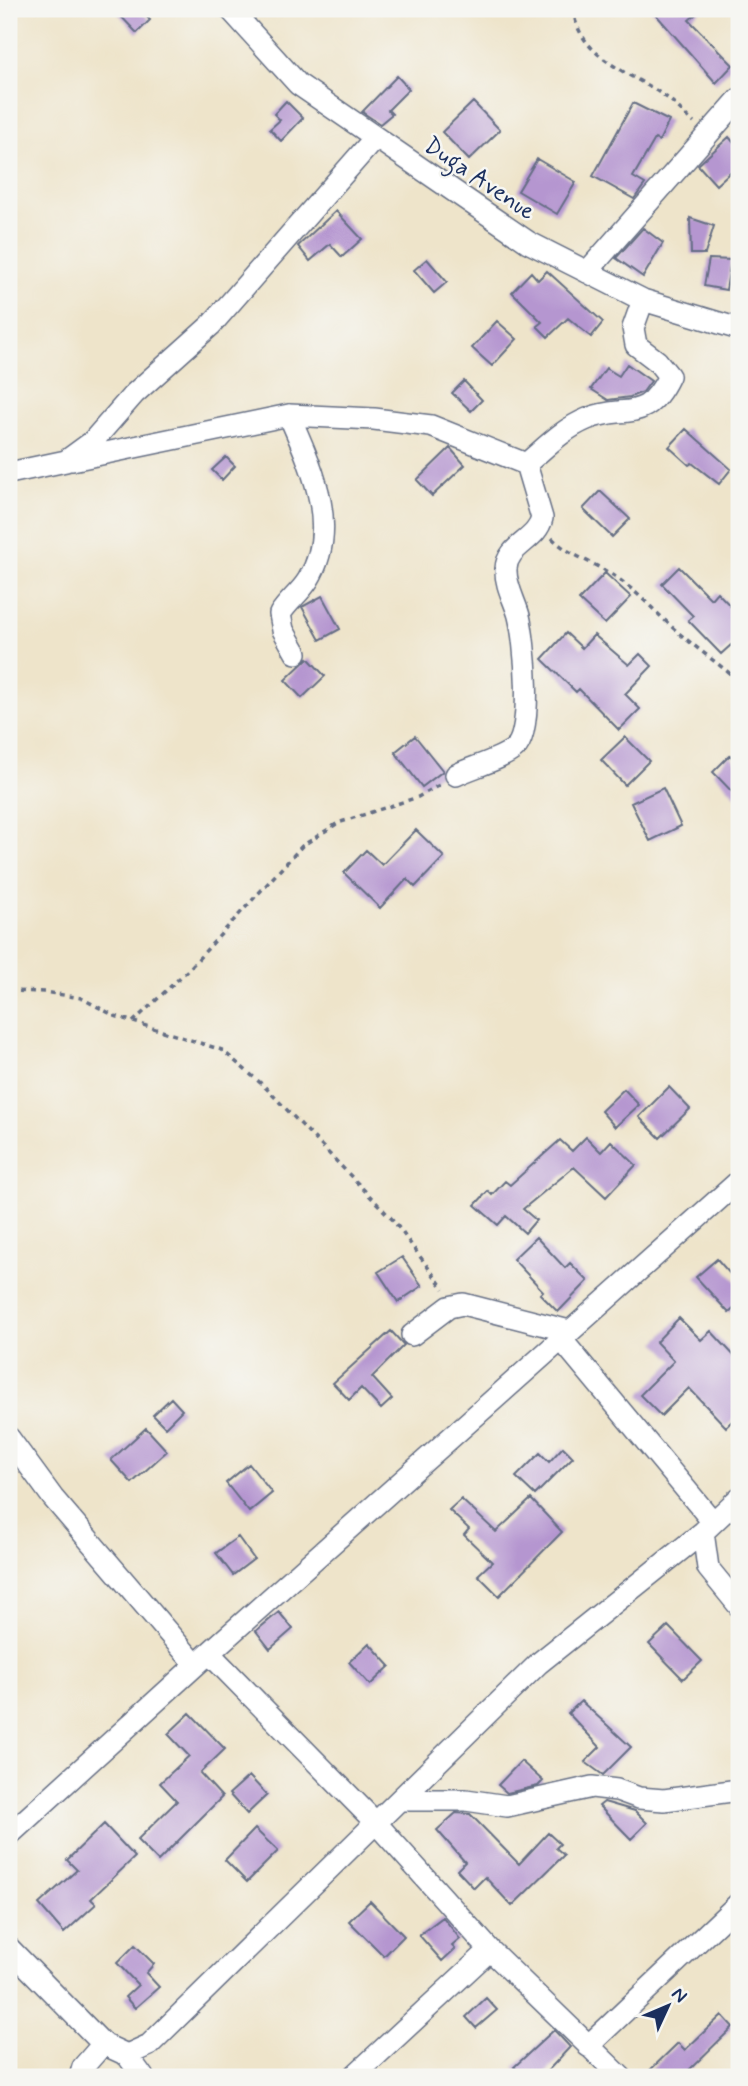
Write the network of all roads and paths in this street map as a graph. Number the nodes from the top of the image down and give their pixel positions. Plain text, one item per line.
1 (230, 9) edge
2 (573, 9) edge
3 (738, 104) edge
4 (705, 134) junction
5 (374, 139) junction
6 (587, 272) junction
7 (643, 300) junction
8 (739, 329) edge
9 (289, 415) junction
10 (66, 461) junction
11 (526, 464) junction
12 (9, 473) edge
13 (540, 527) junction
14 (296, 653) dead end
15 (739, 681) edge
16 (456, 775) joint
17 (9, 991) edge
18 (134, 1022) junction
19 (739, 1181) edge
20 (463, 1304) junction
21 (412, 1335) dead end
22 (565, 1335) junction
23 (9, 1438) edge
24 (739, 1498) edge
25 (708, 1527) junction
26 (739, 1606) edge
27 (202, 1658) junction
28 (739, 1790) edge
29 (400, 1800) junction
30 (376, 1823) junction
31 (9, 1835) edge
32 (739, 1903) edge
33 (9, 1948) edge
34 (490, 1950) junction
35 (103, 2044) junction
36 (588, 2046) junction
37 (127, 2055) junction
38 (80, 2077) edge
39 (143, 2077) edge
40 (353, 2077) edge
41 (621, 2077) edge

1 - 5 street, Duga Avenue
2 - 4 path
3 - 4 street
4 - 6 street
5 - 6 street, Duga Avenue
5 - 10 street
6 - 7 street, Duga Avenue
7 - 8 street, Duga Avenue
7 - 11 street
9 - 10 street
9 - 11 street
9 - 14 street
10 - 12 street
11 - 13 street
13 - 15 path
13 - 16 street
16 - 18 path
17 - 18 path
18 - 20 path
19 - 22 street
20 - 21 street
20 - 22 street
22 - 25 street
22 - 27 street
23 - 27 street
24 - 25 street
25 - 26 street
25 - 29 street
27 - 30 street
27 - 31 street
28 - 29 street
29 - 30 street
30 - 34 street
30 - 37 street
32 - 36 street
33 - 35 street
34 - 36 street
34 - 40 street
35 - 37 street
35 - 38 street
36 - 41 street
37 - 39 street

